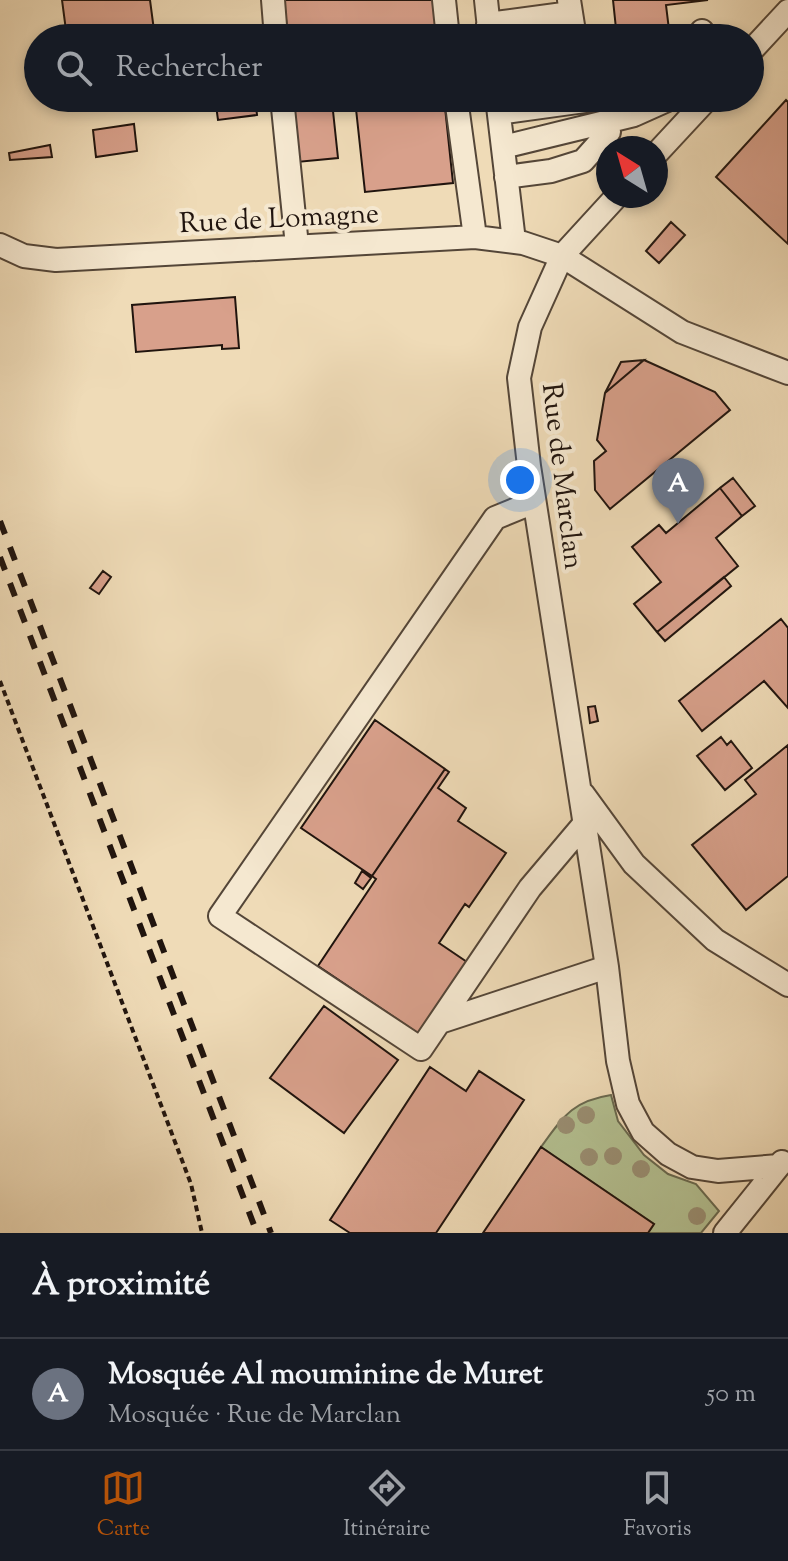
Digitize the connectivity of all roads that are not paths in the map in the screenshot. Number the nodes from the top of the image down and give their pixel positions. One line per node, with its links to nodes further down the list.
1 (273, 0): 6 (street)
2 (444, 0): 7 (street)
3 (486, 0): 8 (street)
4 (570, 6): 9 (street)
5 (788, 11): 10 (street)
6 (275, 24)
7 (447, 24)
8 (488, 24)
9 (512, 24)
10 (764, 37)
11 (283, 112): 25 (street)
12 (458, 112): 22 (street)
13 (499, 112): 19 (street)
14 (599, 112): 17 (street)
15 (641, 112): 17 (street)
16 (695, 112): 18 (street)
17 (611, 134): 19 (street); 20 (street)
18 (668, 141)
19 (503, 147): 20 (street)
20 (506, 177): 23 (street)
21 (606, 208): 26 (street, Rue de Marclan)
22 (475, 237): 23 (street, Rue de Lomagne); 25 (street, Rue de Lomagne)
23 (514, 241): 26 (street, Rue de Lomagne)
24 (0, 245): 25 (street, Rue de Lomagne)
25 (297, 246)
26 (562, 256): 27 (street, Rue de Lomagne); 28 (street, Rue de Marclan)
27 (788, 373)
28 (534, 502): 29 (street, Rue de Marclan); 33 (street)
29 (580, 790): 30 (street, Rue de Marclan); 32 (street, Rue de Marclan)
30 (585, 823): 31 (street, Rue de Marclan); 33 (street)
31 (607, 967): 33 (street); 34 (street, Rue de Marclan)
32 (788, 985)
33 (440, 1022)
34 (784, 1161): 35 (street, Rue de Marclan)
35 (725, 1233)

